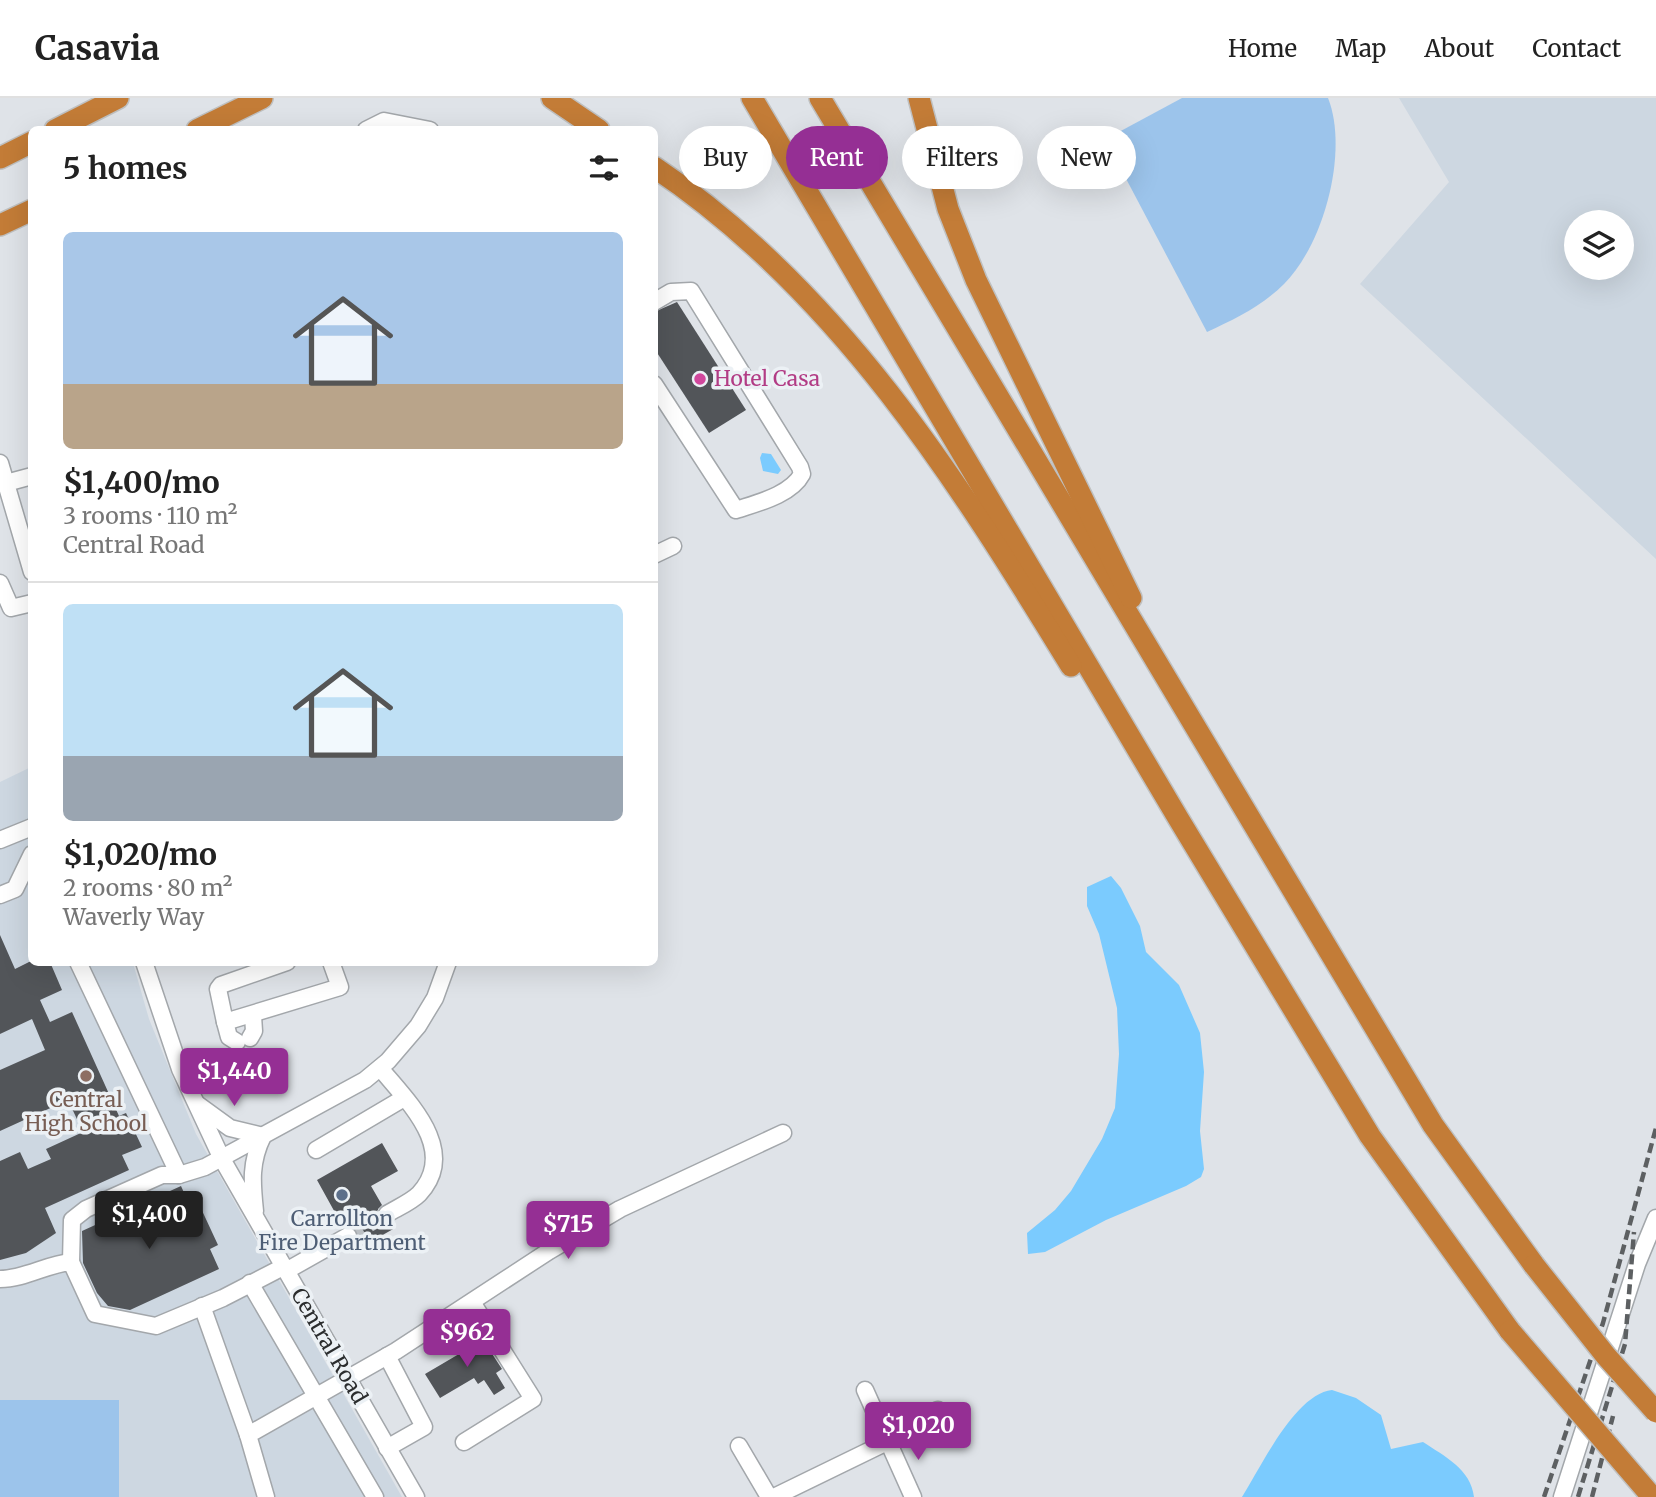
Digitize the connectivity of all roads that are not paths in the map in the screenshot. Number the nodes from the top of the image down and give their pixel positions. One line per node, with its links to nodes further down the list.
1 (118, 98): 7 (highway)
2 (262, 98): 8 (highway)
3 (552, 98): 12 (highway)
4 (752, 98): 30 (highway)
5 (820, 98): 29 (highway)
6 (919, 98): 29 (highway)
7 (100, 103): 9 (highway)
8 (220, 125)
9 (62, 126)
10 (374, 126): 11 (street)
11 (399, 126)
12 (593, 126)
13 (28, 144): 14 (highway)
14 (0, 158)
15 (658, 170): 30 (highway)
16 (28, 212): 17 (highway)
17 (0, 225)
18 (658, 300): 19 (street)
19 (658, 390)
20 (0, 463): 22 (street)
21 (28, 477): 22 (street)
22 (6, 483): 23 (street)
23 (7, 516): 26 (street)
24 (673, 546): 25 (street)
25 (658, 553)
26 (28, 563)
27 (0, 583): 28 (street)
28 (28, 604)
29 (1167, 680): 65 (highway, bridge)
30 (1178, 818): 71 (highway, bridge)
31 (28, 829): 32 (street)
32 (0, 840)
33 (28, 862): 34 (street)
34 (0, 895)
35 (80, 966): 49 (street)
36 (145, 966): 44 (street, Central Road)
37 (276, 966): 41 (street)
38 (332, 966): 40 (street)
39 (447, 966): 42 (street)
40 (253, 1016): 41 (street); 41 (street)
41 (225, 1022)
42 (380, 1068): 43 (street); 46 (street)
43 (404, 1098): 47 (street); 50 (street)
44 (195, 1103): 46 (street); 48 (street, Central Road)
45 (783, 1133): 58 (street)
46 (263, 1136): 48 (street); 52 (street)
47 (316, 1150)
48 (222, 1159): 49 (street); 52 (street, Central Road)
49 (179, 1175): 54 (street)
50 (387, 1214)
51 (1656, 1218): 77 (street)
52 (256, 1219): 55 (street, Central Road)
53 (348, 1236): 55 (street)
54 (71, 1262): 56 (street); 59 (street)
55 (284, 1269): 57 (street); 61 (street, Central Road)
56 (0, 1279)
57 (250, 1283): 59 (street); 63 (street)
58 (472, 1302): 60 (street); 68 (street)
59 (202, 1306): 66 (street)
60 (387, 1356): 61 (street); 70 (street)
61 (348, 1379): 63 (street); 70 (street, Central Road)
62 (865, 1390): 67 (street)
63 (318, 1398): 66 (street); 73 (street)
64 (939, 1410): 67 (street)
65 (1656, 1412)
66 (247, 1436): 72 (street)
67 (887, 1438): 75 (street); 76 (street)
68 (464, 1442)
69 (739, 1446): 75 (street)
70 (387, 1448): 74 (street, Central Road)
71 (1651, 1494)
72 (267, 1497)
73 (375, 1497)
74 (416, 1497)
75 (771, 1497)
76 (913, 1497)
77 (1562, 1497)

